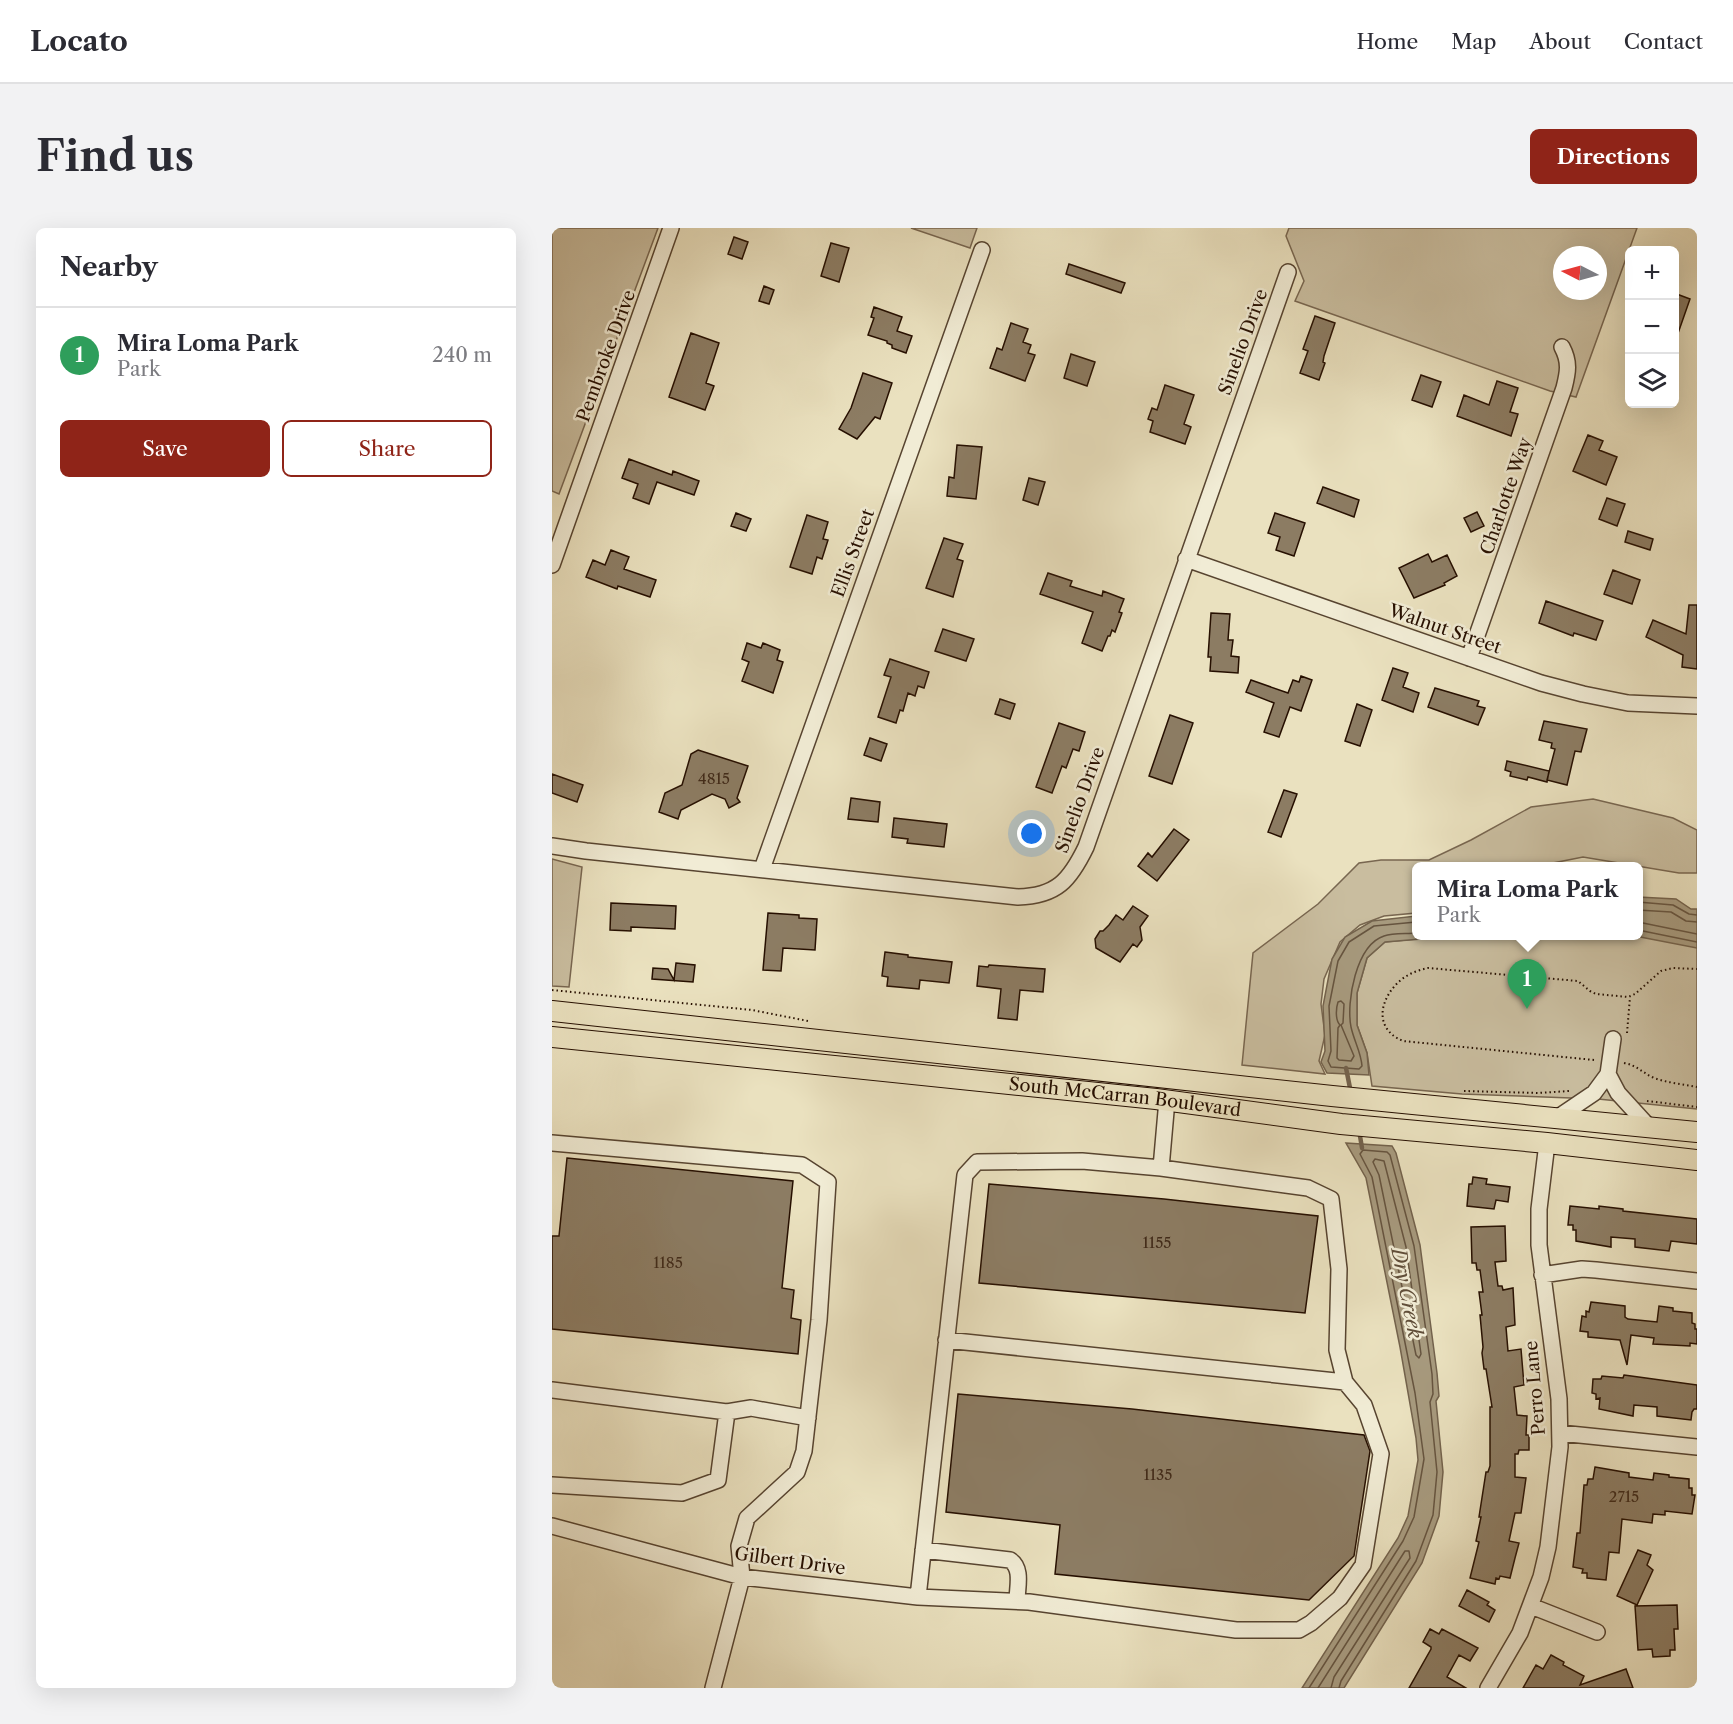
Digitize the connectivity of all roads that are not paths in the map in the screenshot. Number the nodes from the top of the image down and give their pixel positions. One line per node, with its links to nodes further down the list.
1 (671, 228): 6 (street, Pembroke Drive)
2 (982, 250): 10 (street, Ellis Street)
3 (1288, 272): 5 (street, Sinelio Drive)
4 (1562, 347): 7 (street, Charlotte Way)
5 (1186, 559): 7 (street, Walnut Street); 10 (street, Sinelio Drive)
6 (552, 565)
7 (1470, 658): 8 (street, Walnut Street)
8 (1697, 706)
9 (552, 846): 10 (street, Sinelio Drive)
10 (762, 869)
11 (552, 1006): 13 (main road)
12 (552, 1011): 13 (main road, South McCarran Boulevard)
13 (575, 1013): 20 (main road, South McCarran Boulevard)
14 (552, 1037): 15 (main road, South McCarran Boulevard)
15 (573, 1039): 17 (main road); 19 (main road, South McCarran Boulevard)
16 (1620, 1040): 18 (street)
17 (552, 1043)
18 (1609, 1070): 20 (street); 21 (street)
19 (1167, 1101): 24 (main road, South McCarran Boulevard); 26 (street)
20 (1557, 1118): 21 (main road, South McCarran Boulevard)
21 (1649, 1127): 22 (main road, South McCarran Boulevard)
22 (1697, 1132)
23 (552, 1143): 33 (street)
24 (1546, 1143): 25 (main road, South McCarran Boulevard); 27 (street, Perro Lane)
25 (1697, 1160)
26 (1161, 1168): 29 (street); 30 (street)
27 (1542, 1275): 28 (street); 34 (street, Perro Lane)
28 (1697, 1281)
29 (946, 1340): 30 (street); 38 (street)
30 (1345, 1382): 41 (street, Gilbert Drive)
31 (552, 1390): 32 (street)
32 (727, 1412): 33 (street); 36 (street)
33 (808, 1418): 39 (street)
34 (1560, 1433): 35 (street); 42 (street, Perro Lane)
35 (1697, 1448)
36 (552, 1485)
37 (552, 1526): 39 (street, Gilbert Drive)
38 (923, 1550): 40 (street); 41 (street)
39 (742, 1577): 40 (street, Gilbert Drive); 44 (street)
40 (918, 1597): 41 (street, Gilbert Drive)
41 (1023, 1601)
42 (1531, 1606): 43 (street); 45 (street, Perro Lane)
43 (1597, 1632)
44 (713, 1688)
45 (1488, 1688)

